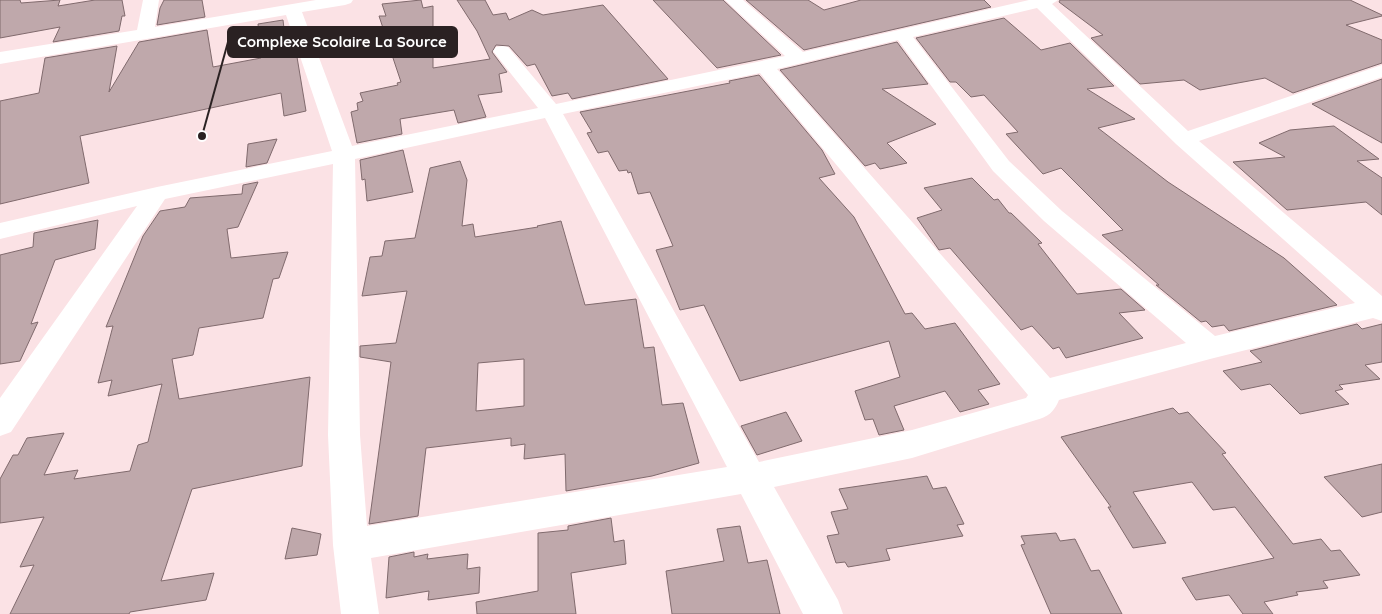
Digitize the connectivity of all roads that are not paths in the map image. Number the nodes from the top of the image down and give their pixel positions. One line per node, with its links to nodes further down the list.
1 (151, 0): 6 (street)
2 (346, 0): 5 (street)
3 (733, 0): 10 (street)
4 (1045, 1): 7 (street); 14 (street)
5 (292, 9): 6 (street); 15 (street)
6 (144, 33): 9 (street)
7 (903, 34): 10 (street); 19 (street)
8 (502, 51): 13 (street)
9 (0, 58)
10 (799, 58): 11 (street)
11 (764, 66): 13 (street); 20 (street)
12 (1377, 76): 14 (street)
13 (551, 111): 15 (street); 22 (street)
14 (1184, 140): 18 (street)
15 (344, 154): 16 (street); 23 (street)
16 (157, 194): 17 (street); 21 (street)
17 (0, 232)
18 (1380, 309): 19 (street)
19 (1210, 348): 20 (street)
20 (1044, 392): 22 (street)
21 (0, 423)
22 (750, 478): 23 (street); 25 (street)
23 (352, 545): 24 (street)
24 (360, 614)
25 (824, 614)

